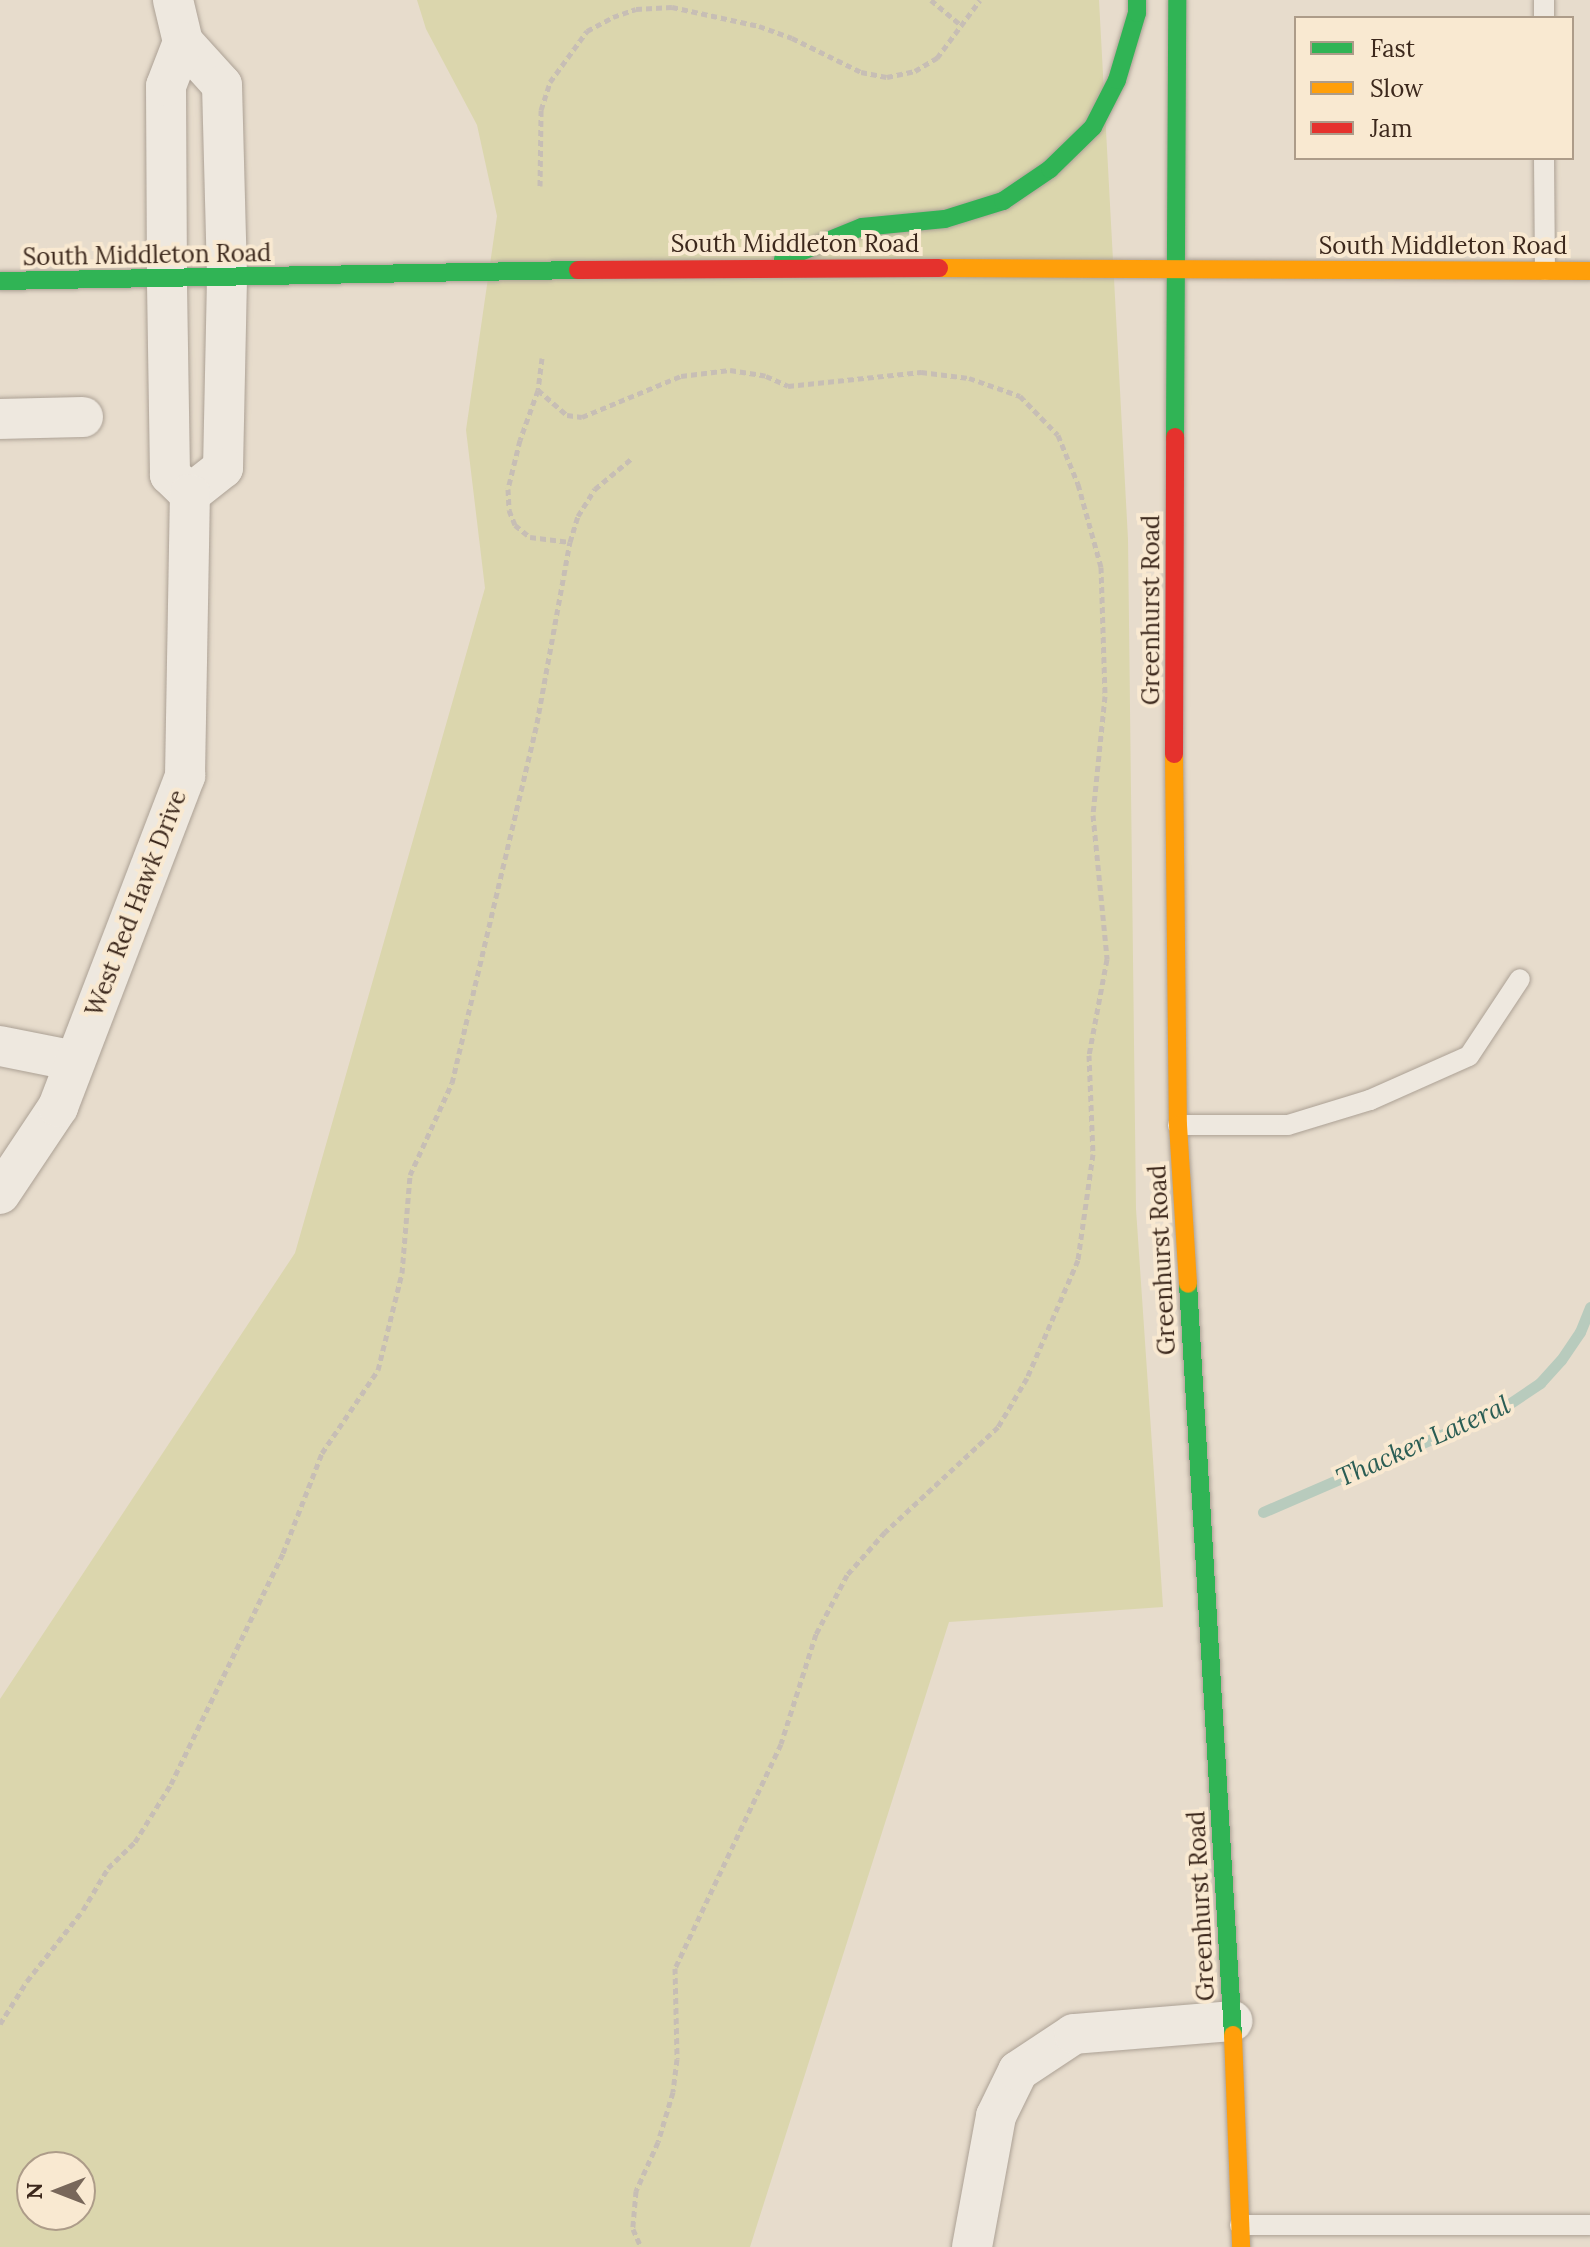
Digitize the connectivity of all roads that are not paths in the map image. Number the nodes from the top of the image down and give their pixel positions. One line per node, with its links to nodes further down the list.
1 (173, 0): 4 (street)
2 (1137, 0): 6 (street)
3 (1177, 0): 7 (street, Greenhurst Road)
4 (183, 42): 10 (street); 11 (street)
5 (1544, 160): 8 (lane)
6 (763, 267): 7 (street, South Middleton Road); 11 (street, South Middleton Road)
7 (1176, 268): 8 (street, South Middleton Road); 19 (street, Greenhurst Road)
8 (1545, 270): 9 (street, South Middleton Road)
9 (1590, 271)
10 (167, 278): 11 (street, South Middleton Road); 12 (street, South Middleton Road); 15 (street)
11 (227, 278): 15 (street)
12 (0, 281)
13 (83, 417): 14 (street)
14 (0, 419)
15 (190, 494): 18 (street, West Red Hawk Drive)
16 (1520, 979): 19 (lane)
17 (0, 1046): 18 (street)
18 (75, 1061): 20 (street, West Red Hawk Drive)
19 (1178, 1125): 21 (street, Greenhurst Road)
20 (0, 1194)
21 (1232, 2021): 22 (street, Greenhurst Road); 24 (street)
22 (1240, 2225): 23 (lane); 25 (street, Greenhurst Road)
23 (1590, 2225)
24 (972, 2247)
25 (1241, 2247)

